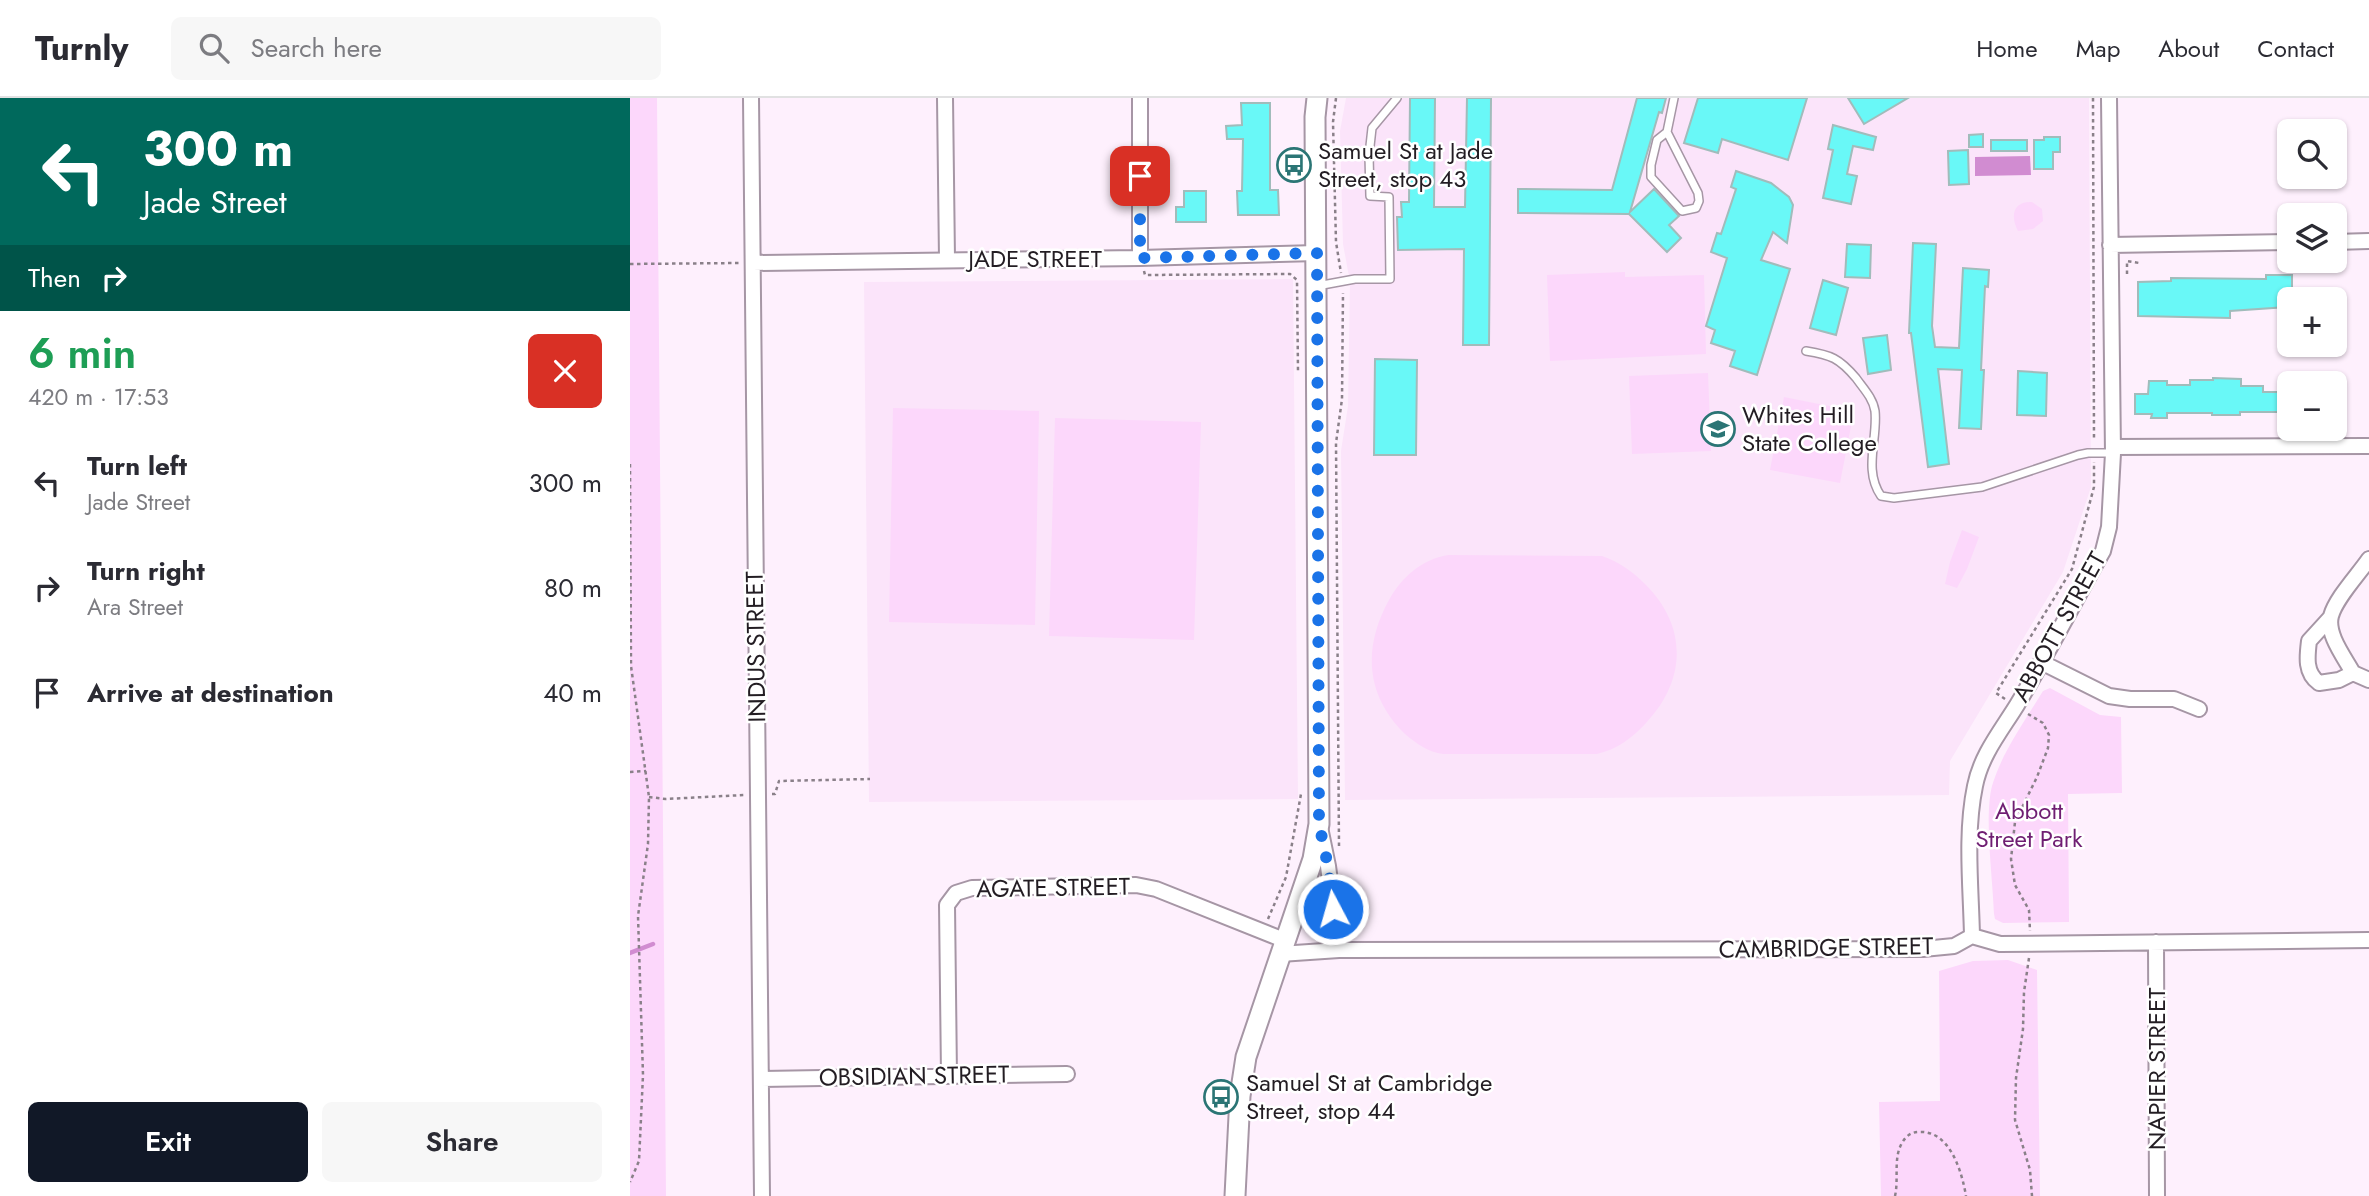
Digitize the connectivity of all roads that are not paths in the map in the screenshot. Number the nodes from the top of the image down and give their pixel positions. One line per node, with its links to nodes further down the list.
1 (751, 98): 16 (street, INDUS STREET)
2 (945, 98): 15 (street)
3 (1140, 98): 14 (street)
4 (1317, 98): 13 (street)
5 (1397, 98): 17 (lane)
6 (1674, 98): 8 (lane)
7 (2109, 98): 12 (street, ABBOTT STREET)
8 (1667, 132): 8 (lane)
9 (2277, 242): 12 (street)
10 (2347, 242): 11 (street)
11 (2369, 242)
12 (2110, 245): 20 (street, ABBOTT STREET)
13 (1317, 253): 14 (street, JADE STREET); 17 (street)
14 (1140, 258): 15 (street, JADE STREET)
15 (947, 259): 16 (street, JADE STREET)
16 (753, 263): 35 (street, INDUS STREET)
17 (1317, 286): 27 (street)
18 (1805, 351): 20 (lane)
19 (2369, 446): 20 (street)
20 (2113, 450): 23 (street, ABBOTT STREET)
21 (2369, 559): 22 (street)
22 (2330, 618): 24 (street); 24 (street)
23 (2041, 662): 26 (street); 28 (street, ABBOTT STREET)
24 (2353, 673): 25 (street)
25 (2369, 680)
26 (2199, 709)
27 (1319, 824): 31 (street); 32 (street)
28 (1972, 936): 30 (street); 32 (street, CAMBRIDGE STREET)
29 (2369, 940): 30 (street)
30 (2156, 942): 40 (street, NAPIER STREET)
31 (1282, 947): 32 (street, CAMBRIDGE STREET); 34 (street, AGATE STREET); 36 (street)
32 (1339, 950)
33 (1067, 1073): 34 (street, OBSIDIAN STREET)
34 (949, 1076): 35 (street, OBSIDIAN STREET)
35 (761, 1079): 37 (street, INDUS STREET)
36 (1239, 1144): 38 (street); 39 (street)
37 (762, 1196)
38 (1234, 1196)
39 (1248, 1196)
40 (2157, 1196)

